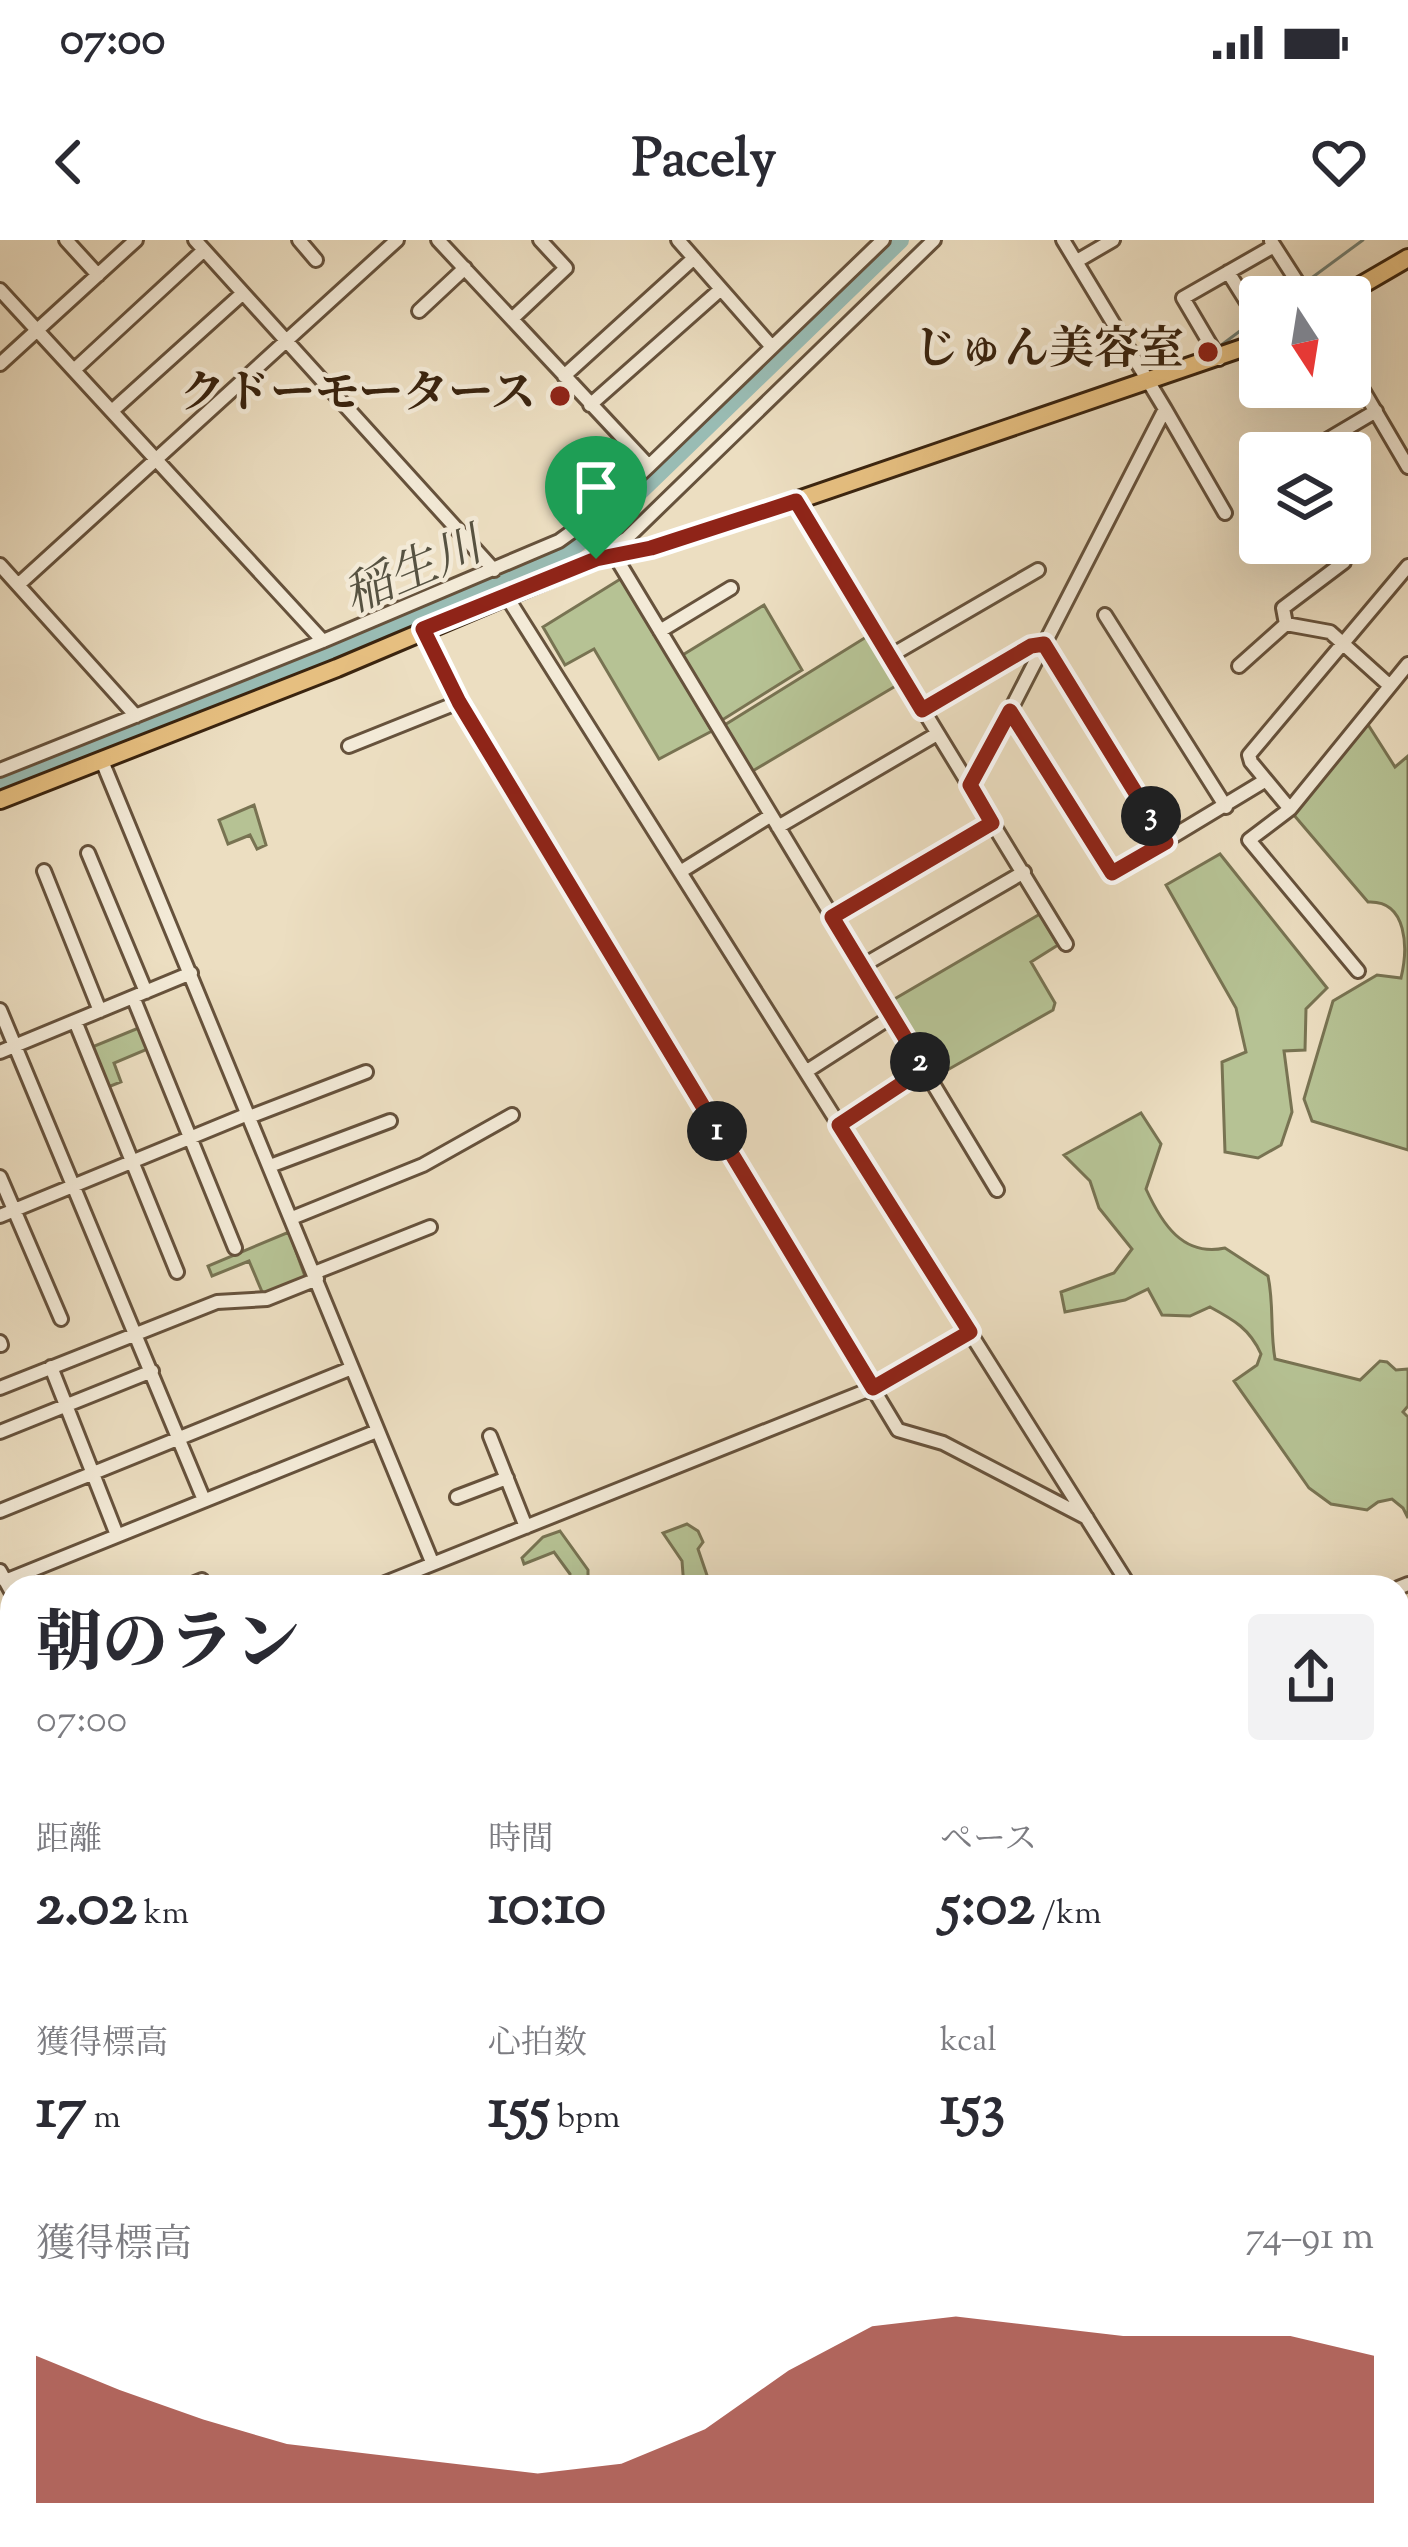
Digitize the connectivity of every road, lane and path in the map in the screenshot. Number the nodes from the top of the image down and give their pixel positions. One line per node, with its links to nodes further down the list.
1 (66, 240): 20 (street)
2 (136, 240): 20 (street)
3 (299, 240): 15 (street)
4 (397, 240): 30 (street)
5 (438, 240): 18 (street)
6 (540, 240): 28 (street)
7 (678, 240): 14 (street)
8 (883, 240): 31 (street)
9 (934, 240): 50 (street)
10 (1063, 240): 16 (street)
11 (1113, 240): 16 (street)
12 (1272, 243): 19 (street); 21 (street)
13 (200, 245): 26 (street); 35 (street)
14 (694, 258): 23 (street); 36 (street)
15 (316, 260)
16 (1077, 261): 37 (street)
17 (1404, 266): 22 (main road)
18 (465, 268): 27 (street); 28 (street)
19 (1228, 272): 25 (street); 33 (street)
20 (98, 274): 29 (street)
21 (1293, 276)
22 (1371, 282)
23 (721, 289): 31 (street); 39 (street)
24 (0, 290): 29 (street)
25 (1239, 290)
26 (243, 292): 30 (street); 41 (street)
27 (419, 311)
28 (512, 319): 36 (street)
29 (37, 331): 34 (street); 35 (street)
30 (287, 341): 44 (street); 54 (street)
31 (772, 347): 45 (street)
32 (1239, 350): 33 (main road)
33 (1219, 358): 37 (main road)
34 (0, 364)
35 (74, 370): 41 (street)
36 (564, 376): 39 (street)
37 (1149, 382): 40 (street); 47 (main road)
38 (1371, 403): 42 (street)
39 (590, 405): 45 (street)
40 (1165, 409): 48 (street); 64 (street)
41 (112, 411): 44 (street)
42 (1376, 411): 43 (street); 46 (street)
43 (1340, 432)
44 (155, 458): 56 (street); 63 (street)
45 (649, 466): 54 (street)
46 (1408, 467)
47 (796, 501): 49 (main road); 66 (street)
48 (1226, 513)
49 (615, 556): 50 (main road); 62 (street)
50 (596, 559): 58 (main road)
51 (1341, 564): 60 (street)
52 (0, 565): 56 (street)
53 (1408, 566): 65 (street)
54 (494, 570): 63 (street)
55 (1038, 570): 66 (street)
56 (18, 585): 73 (street)
57 (731, 588): 62 (street)
58 (505, 595): 61 (main road); 90 (street)
59 (1105, 615): 81 (street)
60 (1286, 624): 65 (street); 68 (street)
61 (423, 629): 70 (street); 76 (main road)
62 (660, 631): 83 (street)
63 (323, 641): 73 (street)
64 (1044, 644): 71 (street); 72 (street); 86 (street)
65 (1342, 644): 69 (street); 78 (street)
66 (890, 656): 71 (street)
67 (1408, 664): 69 (street)
68 (1239, 665)
69 (1390, 686): 82 (street)
70 (459, 702): 75 (street); 130 (street)
71 (922, 710): 74 (street)
72 (1010, 711): 79 (street); 86 (street)
73 (136, 716): 77 (street)
74 (938, 734): 79 (street); 83 (street)
75 (349, 746)
76 (102, 760): 80 (main road); 96 (street)
77 (2, 765)
78 (1266, 780): 81 (street); 82 (street)
79 (970, 785): 84 (street)
80 (0, 800)
81 (1226, 807): 86 (street)
82 (1290, 809): 85 (street)
83 (774, 822): 90 (street); 92 (street)
84 (992, 823): 91 (street); 92 (street)
85 (1249, 840): 87 (street); 95 (street)
86 (1166, 842)
87 (1233, 849)
88 (88, 853): 97 (street)
89 (44, 872): 99 (street)
90 (680, 872): 105 (street)
91 (1024, 872): 93 (street); 94 (street)
92 (832, 917): 94 (street)
93 (1066, 944)
94 (862, 966): 100 (street)
95 (1358, 971)
96 (191, 974): 97 (street); 108 (street)
97 (140, 995): 99 (street); 111 (street)
98 (0, 1010): 102 (street)
99 (100, 1011): 101 (street)
100 (891, 1017): 104 (street); 105 (street)
101 (75, 1022): 102 (street); 112 (street)
102 (15, 1046): 103 (street); 115 (street)
103 (0, 1052)
104 (924, 1069): 110 (street); 116 (street)
105 (807, 1071): 110 (street)
106 (366, 1072): 108 (street)
107 (512, 1115): 118 (street)
108 (248, 1116): 111 (street); 113 (street)
109 (390, 1121): 113 (street)
110 (839, 1125): 124 (street)
111 (190, 1138): 112 (street); 120 (street)
112 (133, 1162): 115 (street); 121 (street)
113 (270, 1166): 118 (street)
114 (0, 1177): 117 (street)
115 (74, 1186): 117 (street); 125 (street)
116 (997, 1190)
117 (7, 1214): 123 (street)
118 (292, 1218): 122 (street)
119 (430, 1227): 122 (street)
120 (235, 1248)
121 (177, 1272)
122 (315, 1276): 125 (street); 127 (street)
123 (61, 1319)
124 (970, 1332): 130 (street); 141 (street)
125 (137, 1334): 126 (street); 128 (street)
126 (52, 1367): 129 (street); 131 (street)
127 (352, 1369): 132 (street); 135 (street)
128 (152, 1371): 131 (street); 135 (street)
129 (0, 1388)
130 (873, 1388): 141 (street); 142 (street)
131 (67, 1406): 133 (street); 136 (street)
132 (376, 1431): 139 (street); 144 (street)
133 (0, 1432)
134 (490, 1436): 137 (street)
135 (180, 1438): 136 (street); 139 (street)
136 (93, 1473): 140 (street); 143 (street)
137 (507, 1478): 138 (street); 142 (street)
138 (457, 1497)
139 (204, 1500): 143 (street)
140 (0, 1511)
141 (1088, 1519): 147 (street)
142 (526, 1527): 144 (street)
143 (117, 1535): 145 (street)
144 (432, 1562): 146 (street)
145 (23, 1575)
146 (402, 1575)
147 (1123, 1575)

